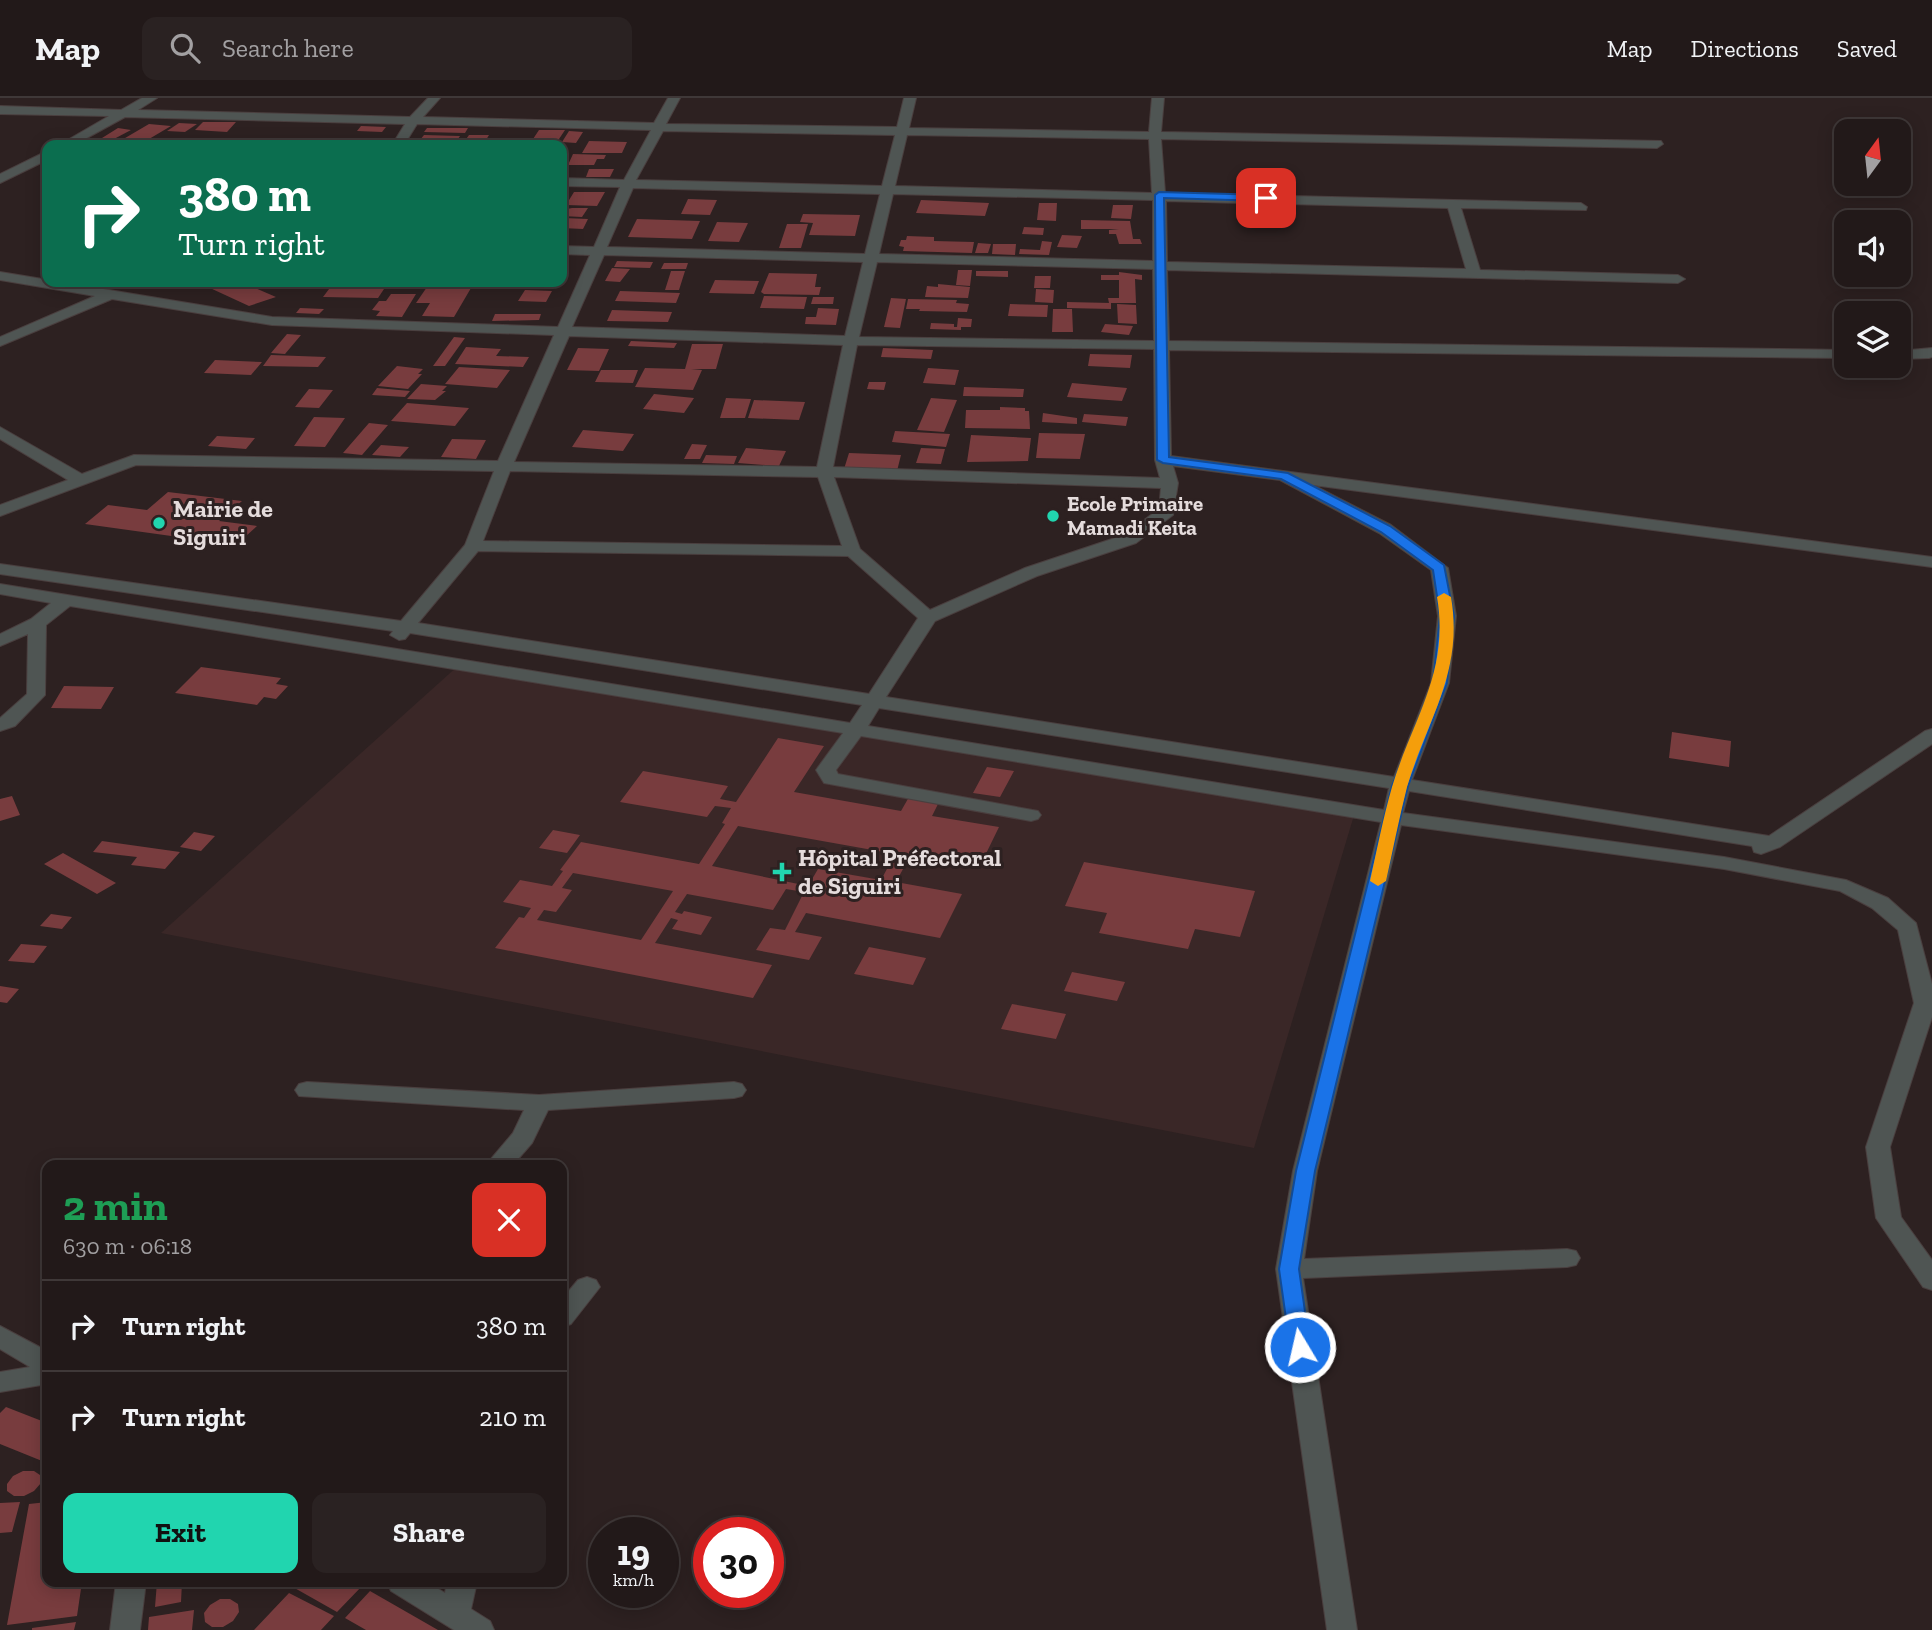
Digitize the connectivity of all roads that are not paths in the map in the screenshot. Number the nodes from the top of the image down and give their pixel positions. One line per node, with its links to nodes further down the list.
1 (26, 98): 7 (street)
2 (151, 98): 8 (street)
3 (434, 98): 9 (street)
4 (674, 98): 10 (street)
5 (910, 98): 11 (street)
6 (1158, 98): 12 (street)
7 (6, 110): 8 (street)
8 (122, 114): 9 (street); 13 (street)
9 (414, 120): 10 (street); 14 (street)
10 (658, 127): 11 (street); 22 (street)
11 (902, 131): 12 (street); 23 (street)
12 (1155, 134): 15 (street); 24 (street)
13 (74, 140)
14 (401, 140)
15 (1657, 144)
16 (42, 158): 18 (street)
17 (0, 172): 18 (street)
18 (16, 172): 19 (street); 20 (street)
19 (42, 173)
20 (0, 179)
21 (567, 182): 22 (street)
22 (628, 184): 23 (street); 28 (street)
23 (888, 189): 24 (street); 29 (street)
24 (1159, 195): 25 (street); 30 (street)
25 (1453, 203): 26 (street); 31 (street)
26 (1581, 207)
27 (567, 250): 28 (street)
28 (599, 251): 29 (street); 37 (street)
29 (873, 258): 30 (street); 38 (street)
30 (1161, 266): 31 (street); 40 (street)
31 (1474, 272): 33 (street)
32 (0, 276): 34 (street)
33 (1678, 279)
34 (42, 282)
35 (72, 287): 36 (street)
36 (109, 295): 37 (street); 39 (street)
37 (563, 332): 38 (street); 46 (street)
38 (851, 341): 40 (street); 47 (street)
39 (0, 342)
40 (1161, 347): 42 (street); 45 (street)
41 (1932, 352): 43 (street)
42 (1834, 355)
43 (1911, 355)
44 (0, 432): 49 (street)
45 (1163, 460): 48 (street); 50 (street)
46 (504, 466): 47 (street); 49 (street); 52 (street)
47 (824, 472): 50 (street); 53 (street)
48 (1284, 476): 54 (street); 67 (street)
49 (80, 480): 51 (street)
50 (1170, 483): 58 (street)
51 (0, 511)
52 (473, 546): 53 (street); 60 (street)
53 (852, 551): 58 (street)
54 (1932, 562)
55 (0, 569): 60 (street)
56 (0, 589): 57 (street)
57 (66, 600): 59 (street); 62 (street)
58 (928, 617): 63 (street)
59 (37, 623): 61 (street); 64 (street)
60 (406, 627): 62 (street); 63 (street)
61 (0, 641)
62 (383, 652): 65 (street)
63 (873, 702): 65 (street); 67 (street)
64 (0, 725)
65 (856, 729): 68 (street); 69 (street)
66 (1932, 735): 70 (street)
67 (1400, 786): 69 (street); 70 (street)
68 (1031, 815)
69 (1394, 818): 71 (street); 78 (street)
70 (1773, 843): 71 (street)
71 (1724, 863): 72 (street)
72 (1929, 1004): 79 (street)
73 (307, 1090): 75 (street)
74 (734, 1090): 75 (street)
75 (539, 1103): 76 (street)
76 (502, 1160)
77 (1567, 1258): 78 (street)
78 (1289, 1269): 91 (street)
79 (1932, 1280)
80 (587, 1287): 81 (street)
81 (567, 1311)
82 (0, 1336): 83 (street)
83 (42, 1361)
84 (42, 1375): 85 (street)
85 (0, 1382)
86 (130, 1587): 90 (street)
87 (410, 1587): 89 (street)
88 (463, 1587): 89 (street)
89 (467, 1622)
90 (125, 1630)
91 (1342, 1630)

